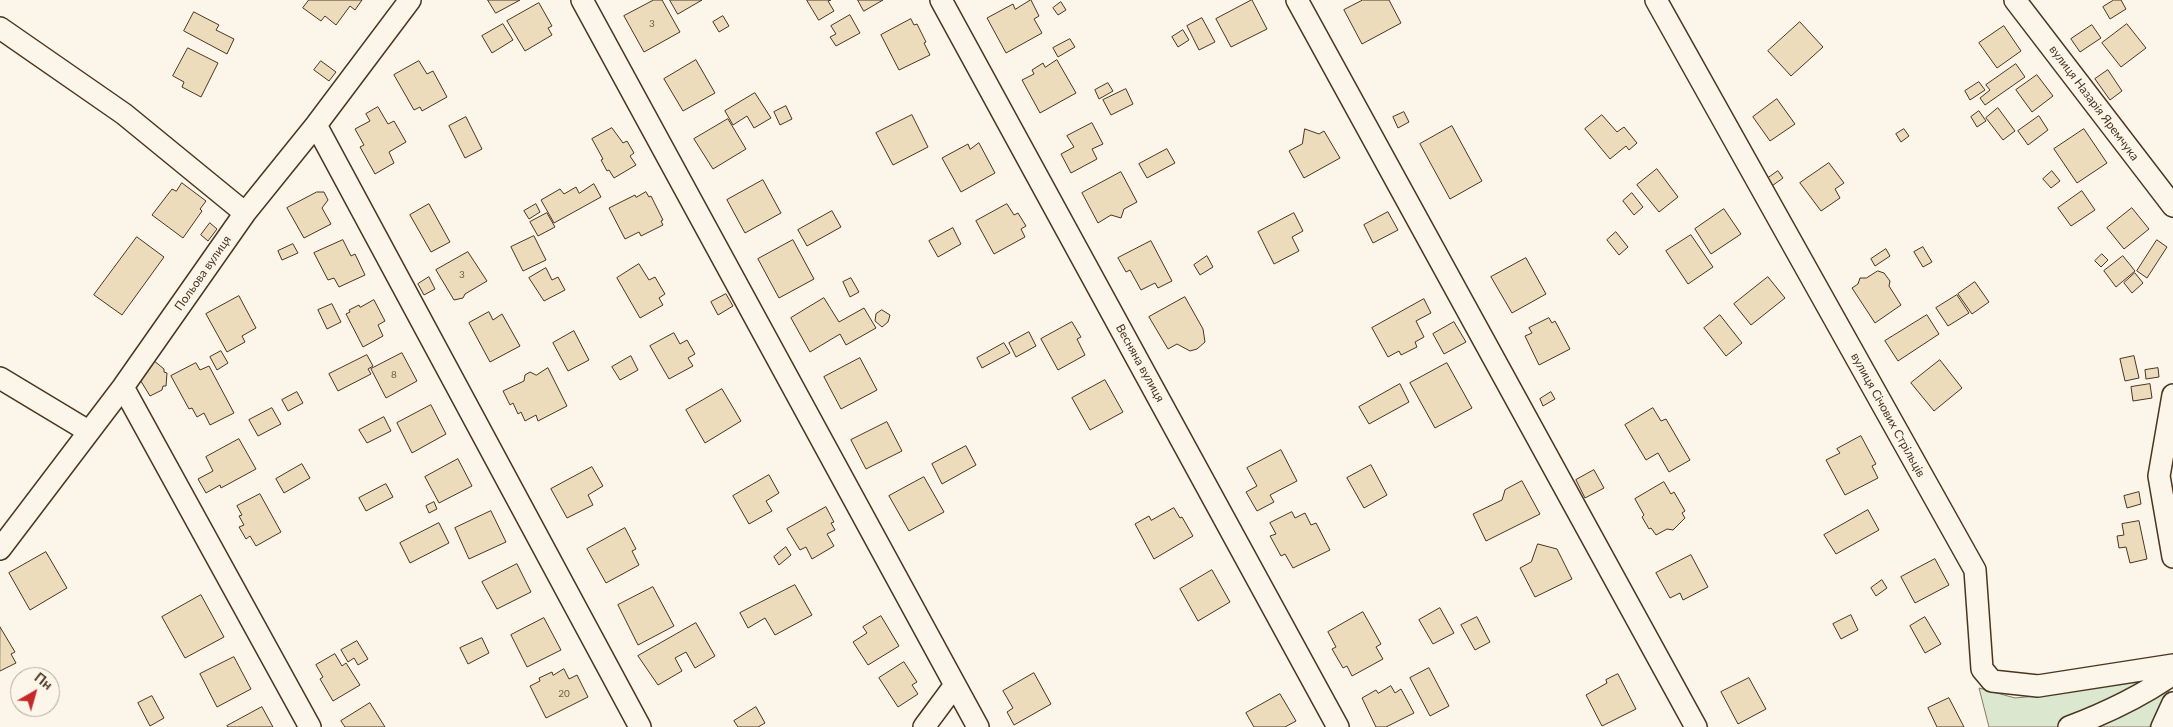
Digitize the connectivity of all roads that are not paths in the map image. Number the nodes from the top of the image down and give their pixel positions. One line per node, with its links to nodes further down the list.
1 (410, 0): 8 (street, Польова вулиця)
2 (582, 0): 19 (street)
3 (941, 0): 25 (street, Весняна вулиця)
4 (1297, 0): 26 (street)
5 (1656, 0): 17 (street, вулиця Січових Стрільців)
6 (2015, 0): 9 (street, вулиця Назарія Яремчука)
7 (0, 28): 10 (street)
8 (316, 125): 10 (street, Польова вулиця); 22 (street)
9 (2173, 206)
10 (245, 213): 12 (street, Польова вулиця)
11 (0, 378): 14 (street)
12 (123, 387): 14 (street, Польова вулиця); 21 (street)
13 (2173, 395): 16 (street)
14 (88, 430): 15 (street, Польова вулиця)
15 (0, 549)
16 (2173, 556)
17 (2173, 665)
18 (2173, 674): 27 (street)
19 (954, 685): 23 (street); 24 (street)
20 (2173, 702): 28 (street)
21 (310, 727)
22 (640, 727)
23 (924, 727)
24 (978, 727)
25 (1338, 727)
26 (1696, 727)
27 (2069, 727)
28 (2162, 727)

